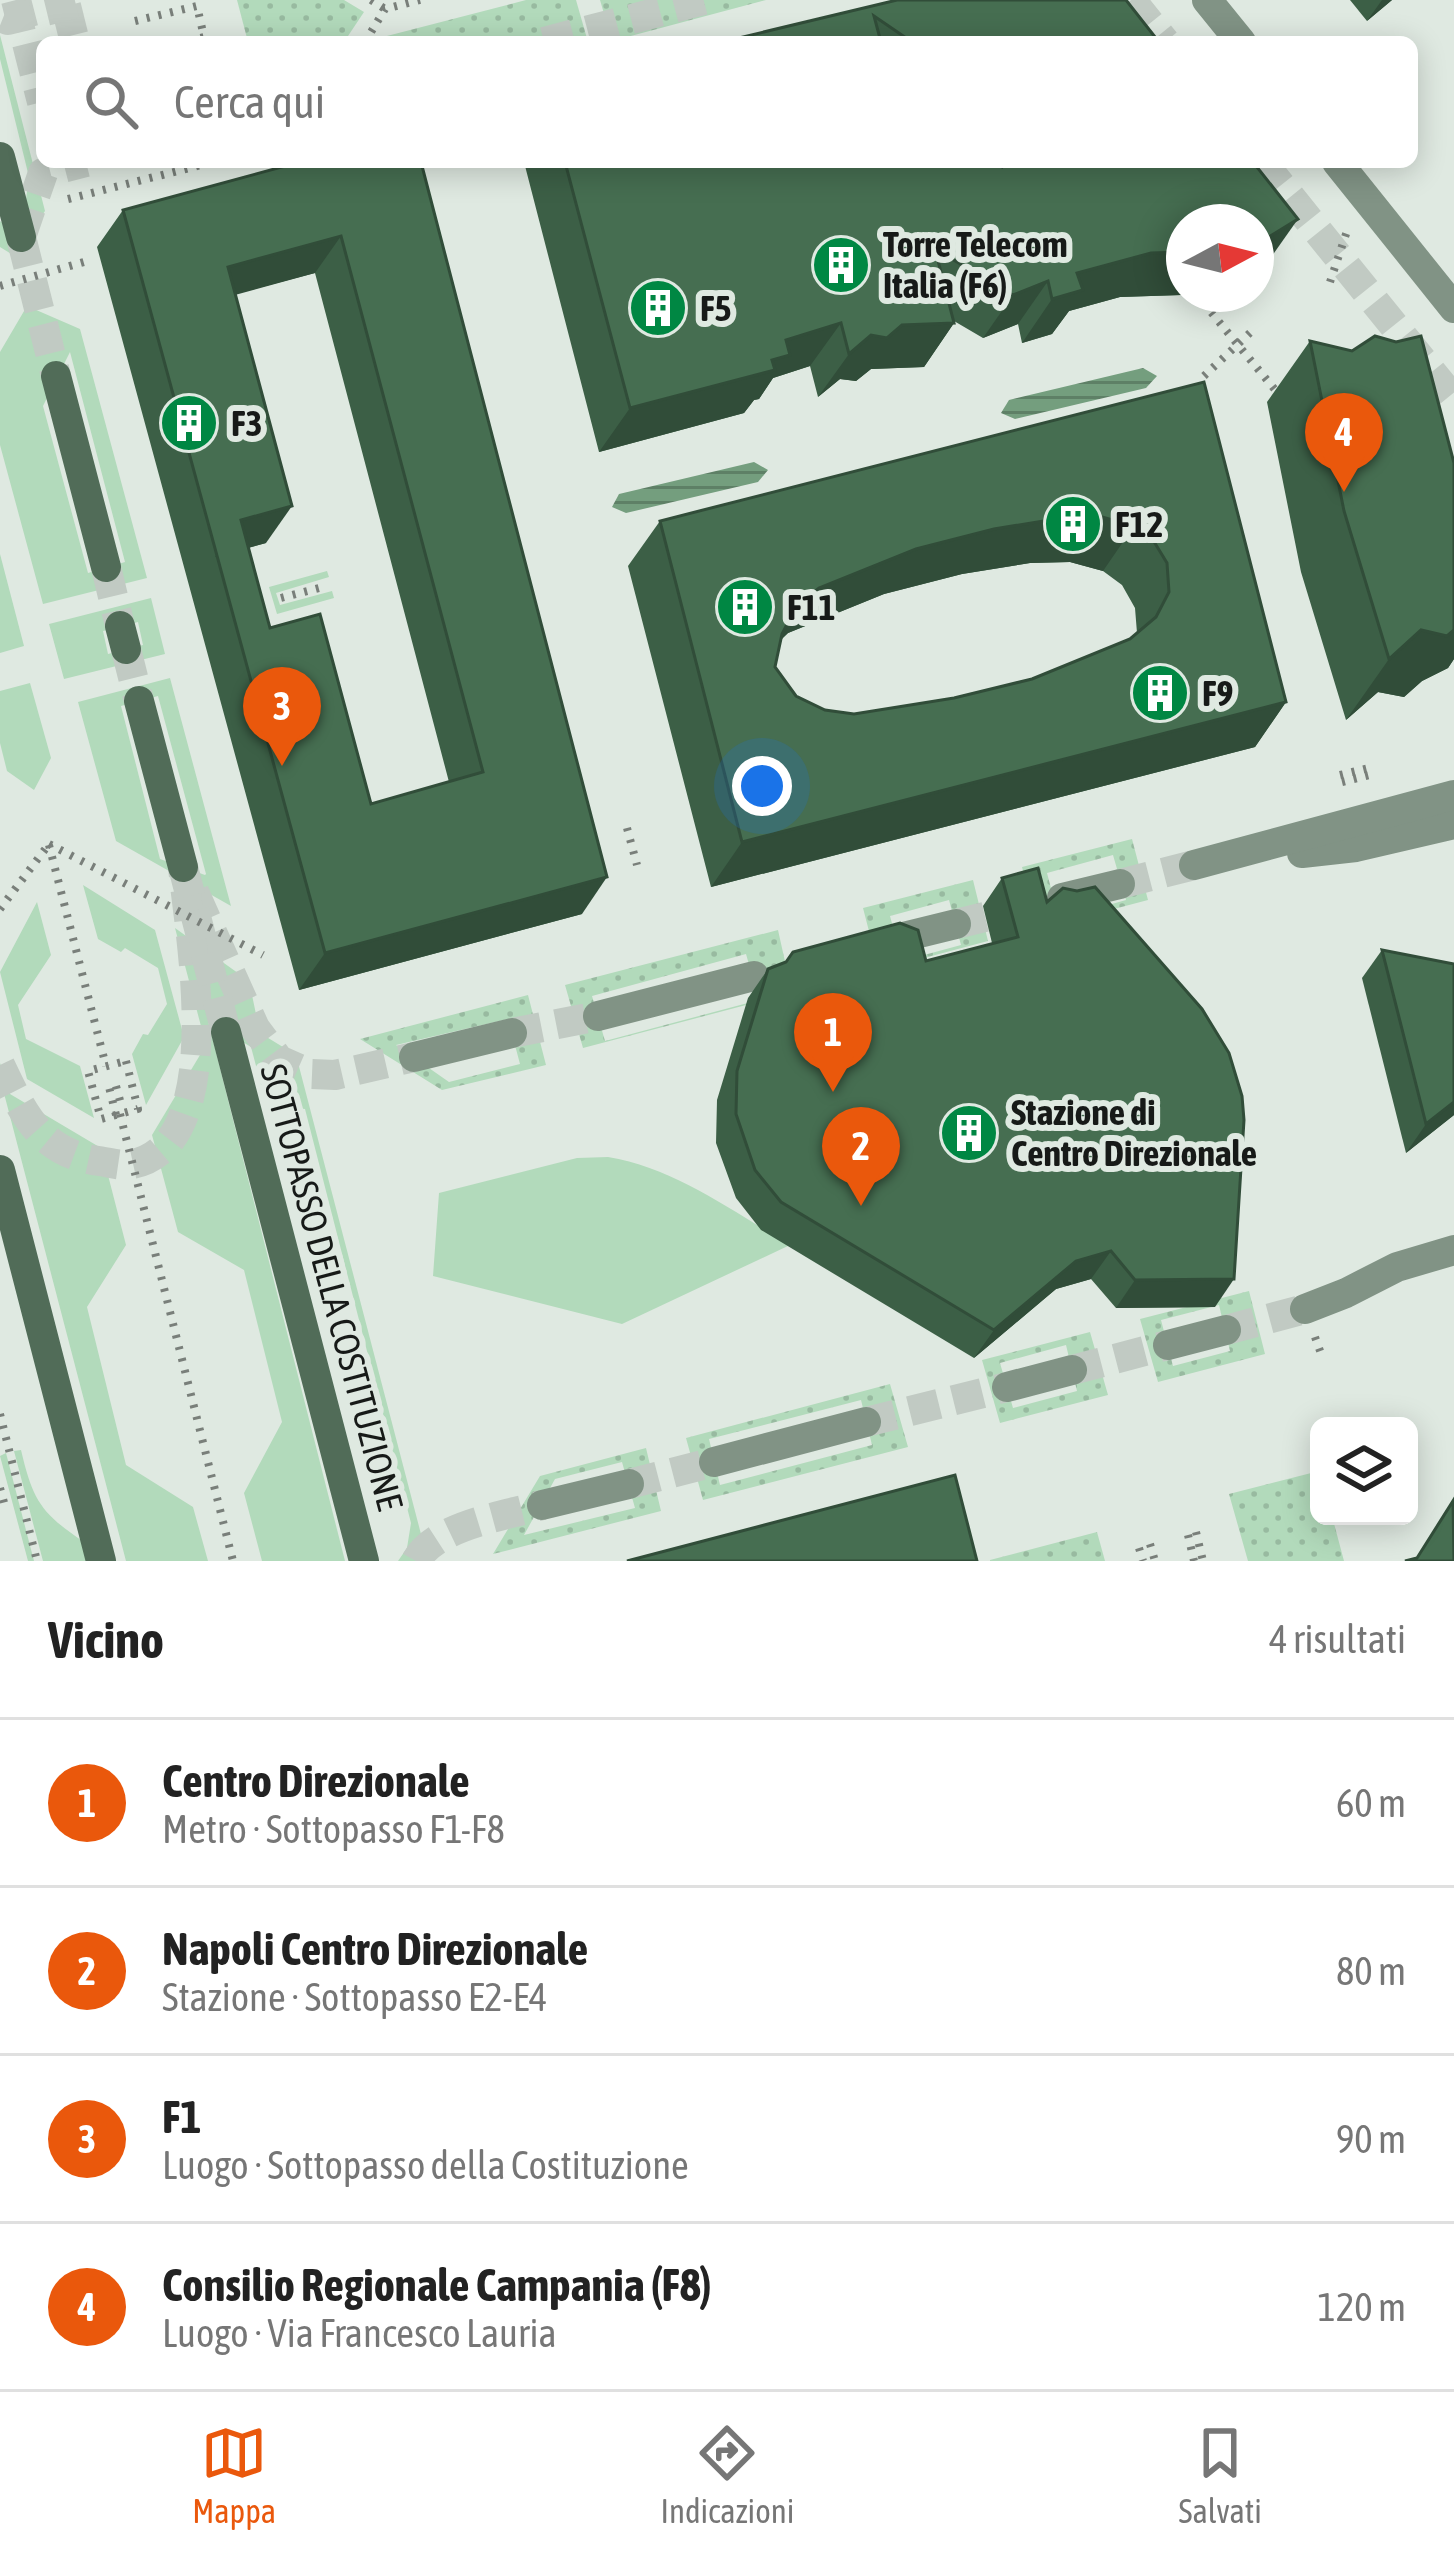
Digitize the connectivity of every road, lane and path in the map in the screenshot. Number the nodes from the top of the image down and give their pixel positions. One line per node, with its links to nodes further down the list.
1 (371, 0): 4 (path)
2 (420, 0): 4 (path)
3 (1207, 0): 8 (street)
4 (386, 9): 7 (path)
5 (135, 21): 6 (path)
6 (204, 36)
7 (369, 36)
8 (1235, 36)
9 (0, 157): 14 (main road)
10 (189, 168): 12 (path)
11 (1341, 168): 18 (street)
12 (68, 199)
13 (1350, 221): 16 (path)
14 (21, 237)
15 (84, 262): 17 (path)
16 (1330, 282)
17 (0, 286)
18 (1454, 308)
19 (1211, 312): 23 (path)
20 (1253, 330): 22 (path)
21 (56, 376): 24 (main road)
22 (1204, 376)
23 (1289, 407)
24 (106, 568)
25 (327, 586): 26 (path)
26 (281, 598)
27 (140, 700): 35 (main road)
28 (1370, 771): 29 (path)
29 (1341, 779)
30 (1454, 795): 31 (street)
31 (1454, 824)
32 (627, 828): 34 (path)
33 (49, 844): 38 (path); 41 (path); 47 (path)
34 (637, 865)
35 (183, 867)
36 (1120, 884): 37 (street)
37 (1054, 900)
38 (0, 909)
39 (956, 924): 40 (street)
40 (895, 939)
41 (263, 955)
42 (754, 976): 43 (street)
43 (598, 1016)
44 (226, 1032): 68 (main road, SOTTOPASSO DELLA COSTITUZIONE)
45 (512, 1033): 46 (street)
46 (415, 1057)
47 (106, 1066): 48 (path); 48 (path)
48 (119, 1111): 67 (path)
49 (0, 1170): 66 (main road)
50 (1454, 1250): 51 (street)
51 (1305, 1309)
52 (1226, 1330): 53 (street)
53 (1168, 1345)
54 (1072, 1370): 55 (street)
55 (1007, 1387)
56 (0, 1414): 65 (path)
57 (866, 1422): 58 (street)
58 (714, 1462)
59 (629, 1484): 61 (street)
60 (0, 1488): 62 (path)
61 (542, 1505)
62 (0, 1508)
63 (1150, 1544): 70 (path)
64 (1139, 1548): 69 (path)
65 (37, 1561)
66 (101, 1561)
67 (233, 1561)
68 (364, 1561)
69 (1143, 1561)
70 (1155, 1561)
71 (1194, 1561): 72 (path)
72 (1203, 1561)

